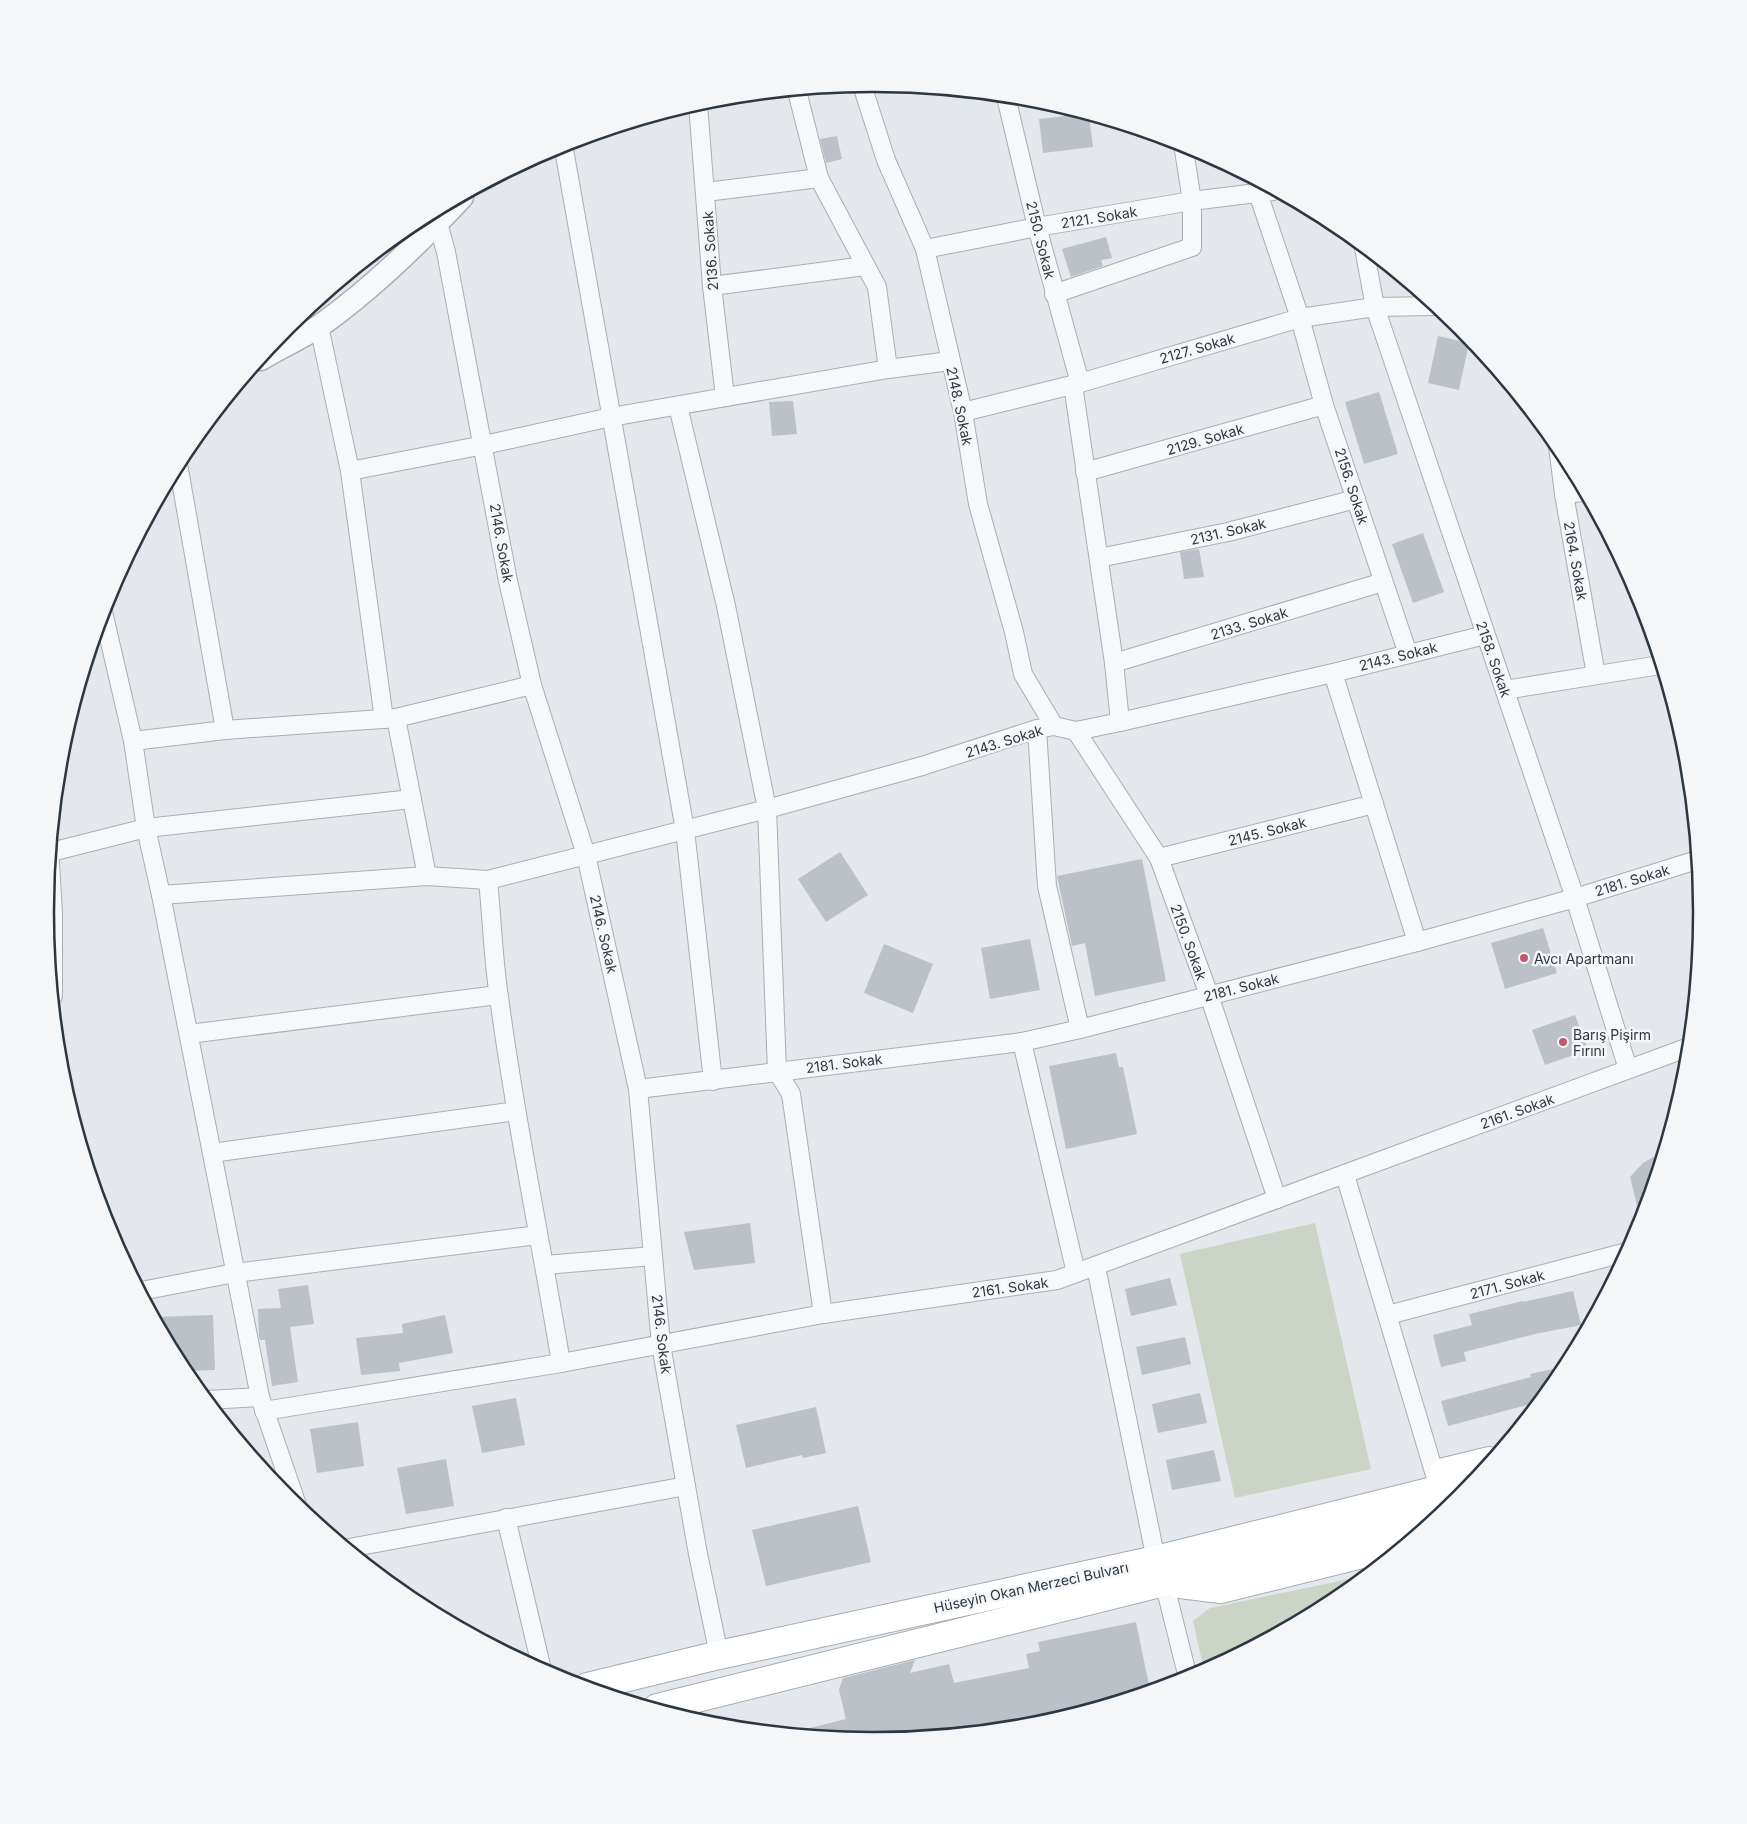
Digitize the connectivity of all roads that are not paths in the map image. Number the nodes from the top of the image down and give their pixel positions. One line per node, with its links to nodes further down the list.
1 (864, 92): 15 (street, 2148. Sokak)
2 (798, 96): 7 (street)
3 (1008, 104): 14 (street, 2150. Sokak)
4 (699, 111): 8 (street, 2136. Sokak)
5 (565, 153): 32 (street)
6 (1185, 154): 11 (street)
7 (819, 178): 8 (street); 17 (street)
8 (706, 192): 18 (street, 2136. Sokak)
9 (1265, 192): 11 (street, 2121. Sokak)
10 (1266, 193): 22 (street, 2156. Sokak)
11 (1192, 202): 14 (street, 2121. Sokak); 19 (street)
12 (449, 211): 13 (street)
13 (438, 223): 23 (street); 33 (street, 2146. Sokak)
14 (1037, 227): 15 (street, 2121. Sokak); 19 (street, 2150. Sokak)
15 (925, 249): 25 (street, 2148. Sokak)
16 (1366, 257): 21 (street, 2158. Sokak)
17 (864, 266): 18 (street); 26 (street)
18 (712, 286): 28 (street, 2136. Sokak)
19 (1054, 294): 27 (street, 2150. Sokak)
20 (1425, 306): 21 (street, 2127. Sokak)
21 (1375, 307): 22 (street, 2127. Sokak); 44 (street, 2158. Sokak)
22 (1300, 318): 27 (street, 2127. Sokak); 29 (street, 2156. Sokak)
23 (319, 326): 24 (street); 35 (street)
24 (279, 348)
25 (950, 361): 26 (street); 31 (street, 2148. Sokak)
26 (888, 369): 28 (street)
27 (1077, 384): 31 (street, 2127. Sokak); 36 (street, 2150. Sokak)
28 (725, 397): 30 (street)
29 (1324, 405): 36 (street, 2129. Sokak); 40 (street, 2156. Sokak)
30 (678, 406): 32 (street); 60 (street)
31 (963, 412): 54 (street, 2148. Sokak)
32 (611, 417): 33 (street); 62 (street)
33 (484, 445): 35 (street); 50 (street, 2146. Sokak)
34 (1560, 466): 39 (street, 2164. Sokak)
35 (350, 471): 52 (street)
36 (1085, 472): 41 (street, 2150. Sokak)
37 (180, 476): 55 (street)
38 (1577, 493): 39 (street)
39 (1564, 494): 49 (street, 2164. Sokak)
40 (1356, 499): 41 (street, 2131. Sokak); 42 (street, 2156. Sokak)
41 (1099, 558): 46 (street, 2150. Sokak)
42 (1383, 582): 45 (street, 2156. Sokak); 46 (street, 2133. Sokak)
43 (106, 625): 57 (street)
44 (1486, 634): 45 (street, 2143. Sokak); 51 (street, 2158. Sokak)
45 (1408, 654): 48 (street, 2143. Sokak)
46 (1114, 663): 53 (street, 2150. Sokak)
47 (1655, 666): 49 (street)
48 (1333, 672): 53 (street, 2143. Sokak); 59 (street)
49 (1596, 675): 51 (street)
50 (532, 685): 52 (street); 64 (street, 2146. Sokak)
51 (1506, 690): 70 (street, 2158. Sokak)
52 (390, 718): 55 (street); 58 (street)
53 (1120, 722): 56 (street, 2143. Sokak)
54 (1045, 728): 56 (street, 2143. Sokak); 60 (street, 2143. Sokak); 74 (street)
55 (224, 730): 57 (street)
56 (1076, 731): 65 (street, 2150. Sokak)
57 (133, 741): 61 (street)
58 (412, 798): 61 (street); 67 (street)
59 (1374, 804): 65 (street, 2145. Sokak); 71 (street)
60 (767, 809): 62 (street, 2143. Sokak); 79 (street)
61 (146, 828): 63 (street); 69 (street)
62 (686, 830): 64 (street, 2143. Sokak); 80 (street)
63 (57, 851)
64 (586, 855): 68 (street, 2143. Sokak); 81 (street, 2146. Sokak)
65 (1159, 858): 73 (street, 2150. Sokak)
66 (1691, 862): 70 (street, 2181. Sokak)
67 (426, 876): 68 (street, 2143. Sokak); 69 (street, 2143. Sokak)
68 (488, 880): 72 (street)
69 (161, 895): 75 (street)
70 (1575, 898): 71 (street, 2181. Sokak); 78 (street, 2158. Sokak)
71 (1417, 942): 73 (street, 2181. Sokak)
72 (498, 995): 75 (street); 82 (street)
73 (1209, 995): 74 (street, 2181. Sokak); 85 (street, 2150. Sokak)
74 (1080, 1029): 76 (street, 2181. Sokak)
75 (188, 1034): 83 (street)
76 (1022, 1042): 79 (street, 2181. Sokak); 92 (street)
77 (1681, 1050): 78 (street, 2161. Sokak)
78 (1628, 1069): 84 (street, 2161. Sokak)
79 (777, 1071): 80 (street, 2181. Sokak); 94 (street)
80 (713, 1081): 81 (street, 2181. Sokak)
81 (638, 1088): 88 (street, 2146. Sokak)
82 (516, 1111): 83 (street); 86 (street)
83 (212, 1153): 91 (street)
84 (1345, 1175): 85 (street, 2161. Sokak); 95 (street)
85 (1277, 1199): 90 (street, 2161. Sokak)
86 (538, 1235): 89 (street); 91 (street)
87 (1618, 1254): 95 (street, 2171. Sokak)
88 (653, 1256): 89 (street); 96 (street, 2146. Sokak)
89 (545, 1265): 97 (street)
90 (1096, 1267): 92 (street, 2161. Sokak); 109 (street)
91 (235, 1273): 93 (street); 99 (street)
92 (1076, 1273): 94 (street, 2161. Sokak)
93 (146, 1290)
94 (823, 1314): 96 (street, 2161. Sokak)
95 (1388, 1315): 101 (street)
96 (661, 1345): 97 (street, 2161. Sokak); 103 (street, 2146. Sokak)
97 (561, 1363): 99 (street, 2161. Sokak)
98 (216, 1401): 99 (street, 2161. Sokak)
99 (262, 1404): 104 (street)
100 (1479, 1464): 101 (main road)
101 (1436, 1475): 109 (main road)
102 (1460, 1485): 109 (main road, Hüseyin Okan Merzeci Bulvarı)
103 (686, 1486): 106 (street); 110 (street, 2146. Sokak)
104 (292, 1489)
105 (1427, 1516): 109 (main road, Hüseyin Okan Merzeci Bulvarı)
106 (506, 1518): 107 (street); 111 (street)
107 (356, 1547)
108 (1391, 1547): 109 (main road)
109 (1160, 1571): 110 (main road, Hüseyin Okan Merzeci Bulvarı); 112 (street); 114 (main road, Hüseyin Okan Merzeci Bulvarı)
110 (719, 1655): 113 (main road, Hüseyin Okan Merzeci Bulvarı)
111 (540, 1660)
112 (1186, 1669)
113 (599, 1684)
114 (667, 1705)

